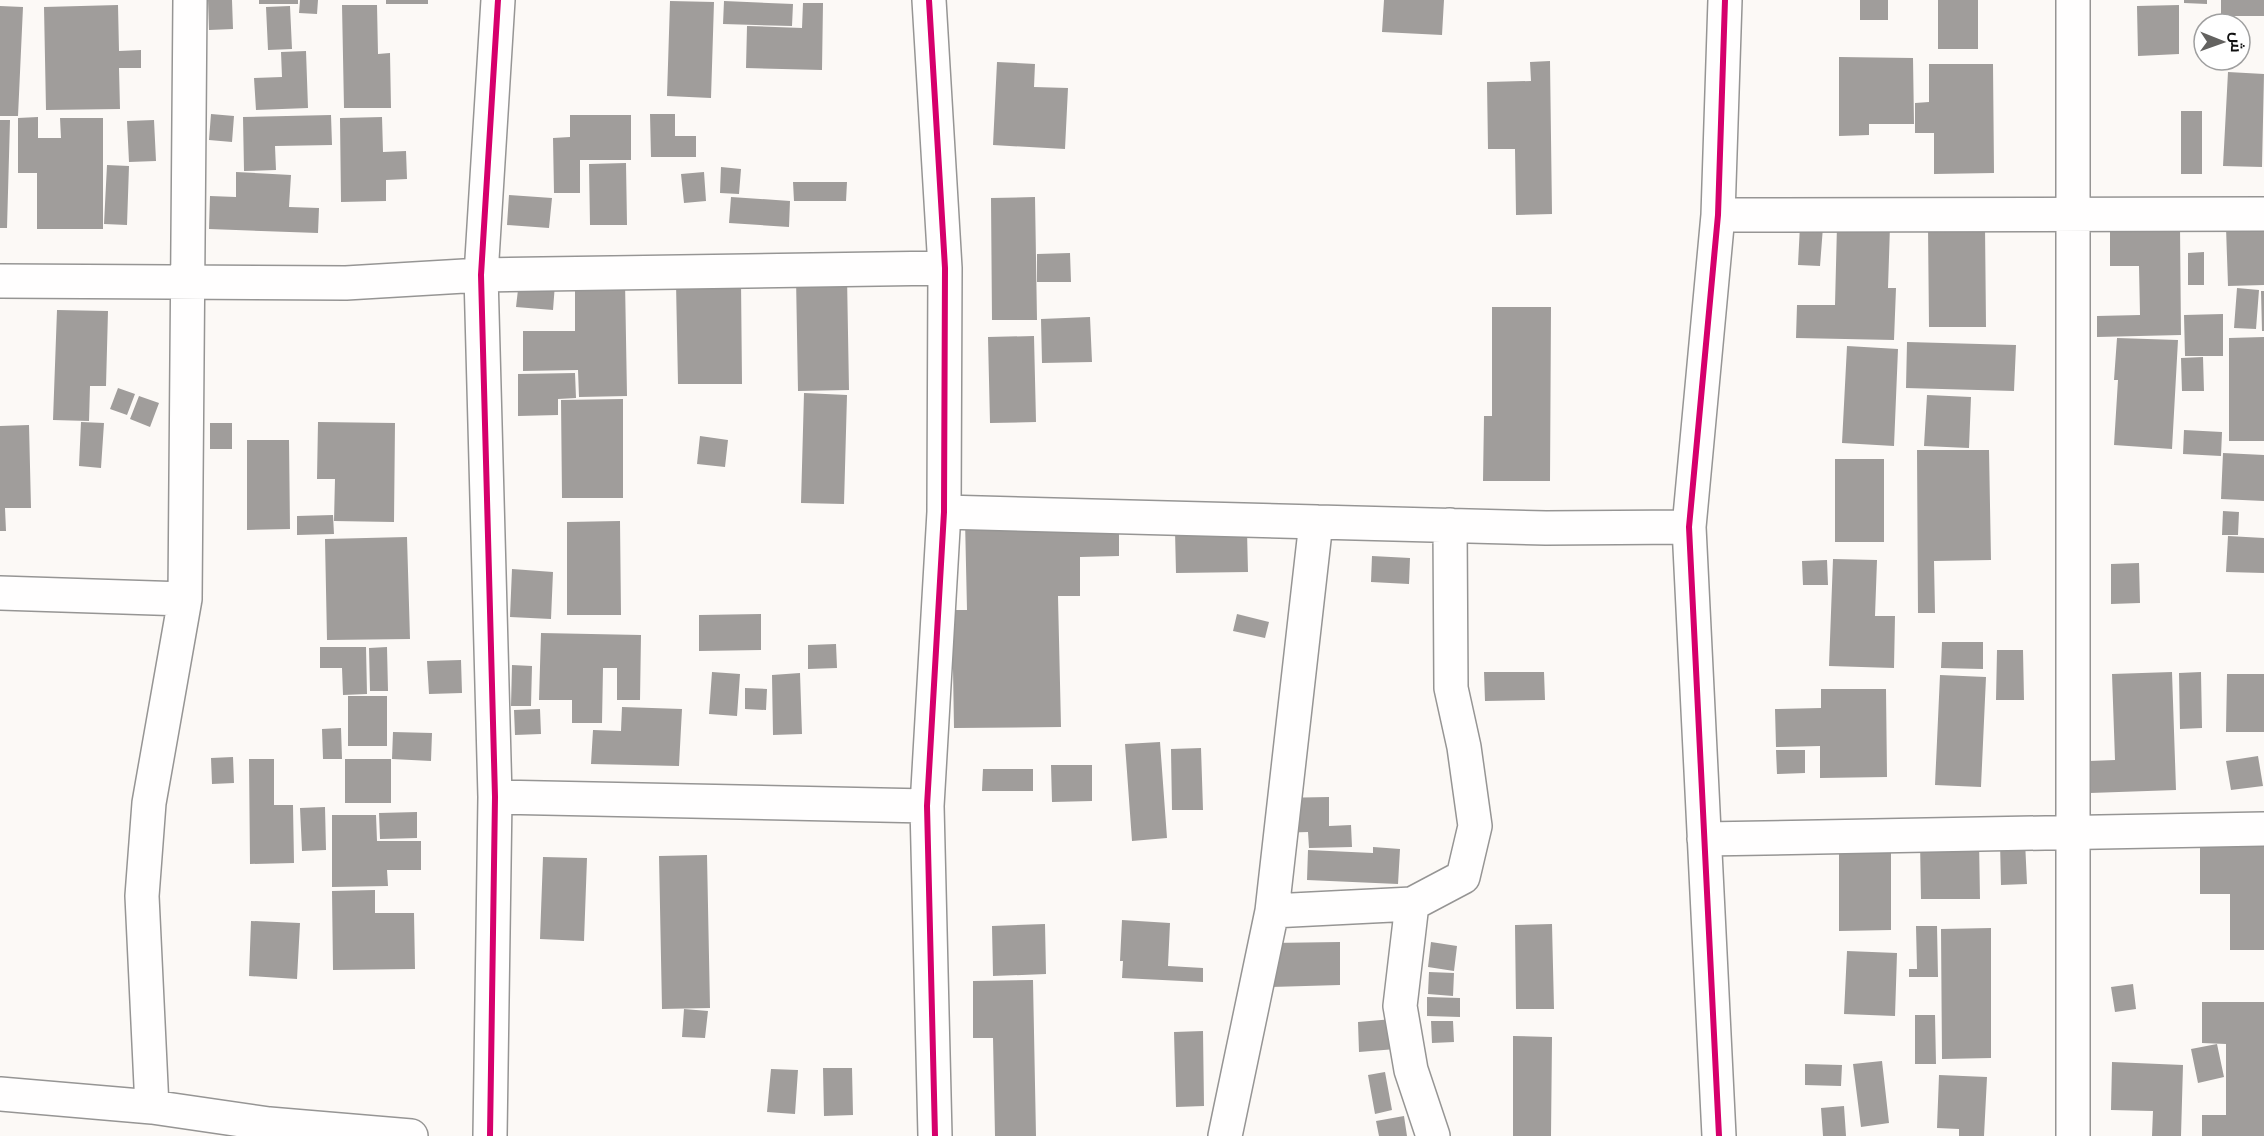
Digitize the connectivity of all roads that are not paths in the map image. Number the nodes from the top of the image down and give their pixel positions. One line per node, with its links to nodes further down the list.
1 (190, 0): 12 (street)
2 (498, 0): 10 (street)
3 (929, 0): 9 (street)
4 (1725, 0): 8 (street)
5 (2073, 0): 6 (street)
6 (2074, 214): 7 (street); 8 (street); 22 (street)
7 (2264, 214)
8 (1718, 215): 16 (street)
9 (945, 268): 10 (street); 13 (street)
10 (481, 275): 12 (street); 19 (street)
11 (0, 281): 12 (street)
12 (189, 282): 18 (street)
13 (944, 512): 14 (street); 20 (street)
14 (1316, 522): 15 (street); 25 (street)
15 (1450, 525): 16 (street); 24 (street)
16 (1689, 527): 23 (street)
17 (0, 593): 18 (street)
18 (185, 599): 27 (street)
19 (495, 797): 20 (street); 29 (street)
20 (927, 806): 30 (street)
21 (2264, 829): 22 (street)
22 (2074, 830): 23 (street); 34 (street)
23 (1704, 839): 33 (street)
24 (1412, 904): 25 (street); 32 (street)
25 (1272, 911): 31 (street)
26 (0, 1094): 27 (street)
27 (152, 1107): 28 (street)
28 (411, 1136)
29 (490, 1136)
30 (935, 1136)
31 (1225, 1136)
32 (1433, 1136)
33 (1719, 1136)
34 (2073, 1136)

